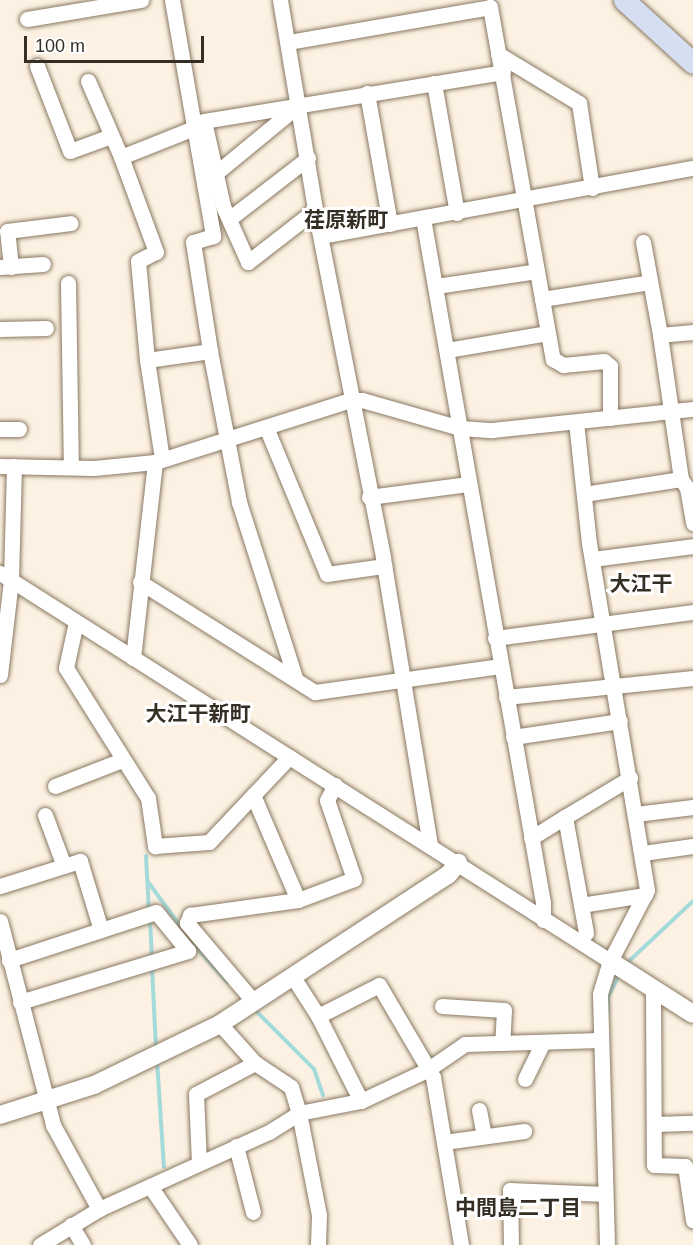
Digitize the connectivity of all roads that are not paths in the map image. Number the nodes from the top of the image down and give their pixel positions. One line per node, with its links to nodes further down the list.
1 (141, 0): 5 (street)
2 (172, 0): 15 (street)
3 (280, 0): 6 (street)
4 (624, 0): 8 (main road)
5 (27, 20)
6 (288, 42): 7 (street); 14 (street)
7 (498, 54): 10 (street); 21 (street)
8 (693, 63)
9 (37, 66): 16 (street)
10 (503, 72): 12 (street); 22 (street)
11 (88, 81): 16 (street)
12 (434, 83): 13 (street); 24 (street)
13 (367, 93): 14 (street); 28 (street)
14 (300, 104): 15 (street); 18 (street); 20 (street)
15 (197, 124): 17 (street); 20 (street); 44 (street)
16 (111, 136): 17 (street)
17 (121, 157): 45 (street)
18 (308, 158): 23 (street); 26 (street)
19 (693, 168): 21 (street)
20 (216, 173): 26 (street)
21 (592, 188): 22 (street)
22 (524, 202): 24 (street); 33 (street)
23 (315, 210): 26 (street); 29 (street)
24 (457, 213): 25 (street)
25 (423, 218): 28 (street); 36 (street)
26 (229, 219)
27 (71, 223): 32 (street)
28 (390, 224): 29 (street)
29 (321, 236): 46 (street)
30 (643, 242): 34 (street)
31 (43, 264): 32 (street)
32 (6, 267)
33 (537, 271): 36 (street); 37 (street)
34 (650, 282): 37 (street); 42 (street)
35 (68, 283): 58 (street)
36 (436, 286): 43 (street)
37 (542, 299): 41 (street)
38 (46, 328): 39 (street)
39 (0, 329)
40 (693, 332): 42 (street)
41 (548, 333): 43 (street); 49 (street)
42 (660, 335): 48 (street)
43 (447, 350): 52 (street)
44 (210, 351): 45 (street); 55 (street)
45 (147, 360): 56 (street)
46 (350, 400): 51 (street); 52 (street); 62 (street)
47 (693, 409): 48 (street)
48 (670, 412): 49 (street); 59 (street)
49 (610, 418): 50 (street)
50 (576, 422): 52 (street); 61 (street)
51 (266, 427): 55 (street); 66 (street)
52 (460, 428): 60 (street)
53 (0, 429): 54 (street)
54 (19, 429)
55 (226, 440): 56 (street); 76 (street)
56 (159, 461): 58 (street); 68 (street)
57 (7, 466): 58 (street); 67 (street)
58 (71, 467)
59 (681, 479): 61 (street); 63 (street)
60 (468, 484): 62 (street); 72 (street)
61 (584, 494): 65 (street)
62 (369, 497): 66 (street)
63 (693, 523)
64 (693, 546): 65 (street)
65 (592, 558): 71 (street)
66 (384, 566): 78 (street)
67 (6, 577): 70 (street); 75 (street)
68 (140, 582): 73 (street); 76 (street)
69 (693, 612): 71 (street)
70 (76, 622): 73 (street); 84 (street)
71 (603, 624): 72 (street); 79 (street)
72 (495, 638): 74 (street)
73 (133, 658): 83 (street)
74 (501, 666): 78 (street); 80 (street)
75 (0, 675)
76 (295, 678): 78 (street)
77 (693, 678): 79 (street)
78 (403, 679): 94 (street)
79 (614, 689): 80 (street); 81 (street)
80 (506, 697): 82 (street)
81 (620, 721): 82 (street); 85 (street)
82 (513, 737): 93 (street)
83 (289, 758): 86 (street); 88 (street)
84 (122, 760): 87 (street); 88 (street)
85 (630, 778): 90 (street); 92 (street)
86 (335, 785): 94 (street); 101 (street)
87 (55, 786)
88 (253, 795): 101 (street)
89 (693, 807): 90 (street)
90 (636, 814): 96 (street)
91 (45, 815): 98 (street)
92 (565, 817): 93 (street); 102 (street)
93 (531, 838): 103 (street)
94 (430, 846): 97 (street)
95 (693, 846): 96 (street)
96 (643, 853): 100 (street)
97 (458, 863): 103 (street); 109 (street)
98 (64, 866): 99 (street); 105 (street)
99 (0, 886)
100 (645, 895): 102 (street); 108 (street)
101 (298, 900): 112 (street)
102 (582, 905): 106 (street)
103 (543, 920): 108 (street)
104 (0, 921): 107 (street)
105 (102, 930): 107 (street); 111 (street)
106 (586, 933)
107 (9, 960): 111 (street)
108 (610, 961): 110 (street); 117 (street)
109 (293, 977): 112 (street); 115 (street)
110 (653, 990): 114 (street); 129 (street)
111 (20, 1002): 124 (street)
112 (254, 1002): 116 (street)
113 (442, 1006): 119 (street)
114 (693, 1014)
115 (318, 1016): 121 (street); 123 (street)
116 (219, 1024): 120 (street); 124 (street)
117 (601, 1040): 118 (street); 136 (street)
118 (543, 1042): 119 (street); 122 (street)
119 (502, 1043): 121 (street)
120 (255, 1063): 126 (street); 134 (street)
121 (427, 1070): 123 (street); 132 (street)
122 (525, 1079)
123 (361, 1101): 126 (street)
124 (46, 1102): 127 (street); 138 (street)
125 (479, 1110): 131 (street)
126 (298, 1113): 133 (street); 145 (street)
127 (0, 1115)
128 (693, 1123): 129 (street)
129 (655, 1124): 137 (street)
130 (524, 1131): 131 (street)
131 (484, 1136): 132 (street)
132 (444, 1142): 146 (street)
133 (236, 1146): 134 (street); 139 (street)
134 (199, 1162): 135 (street)
135 (150, 1186): 138 (street); 144 (street)
136 (605, 1194): 147 (street); 148 (street)
137 (691, 1204): 140 (street)
138 (99, 1209): 141 (street)
139 (252, 1212)
140 (693, 1220)
141 (70, 1225): 142 (street); 143 (street)
142 (40, 1245)
143 (83, 1245)
144 (190, 1245)
145 (318, 1245)
146 (462, 1245)
147 (511, 1245)
148 (607, 1245)

